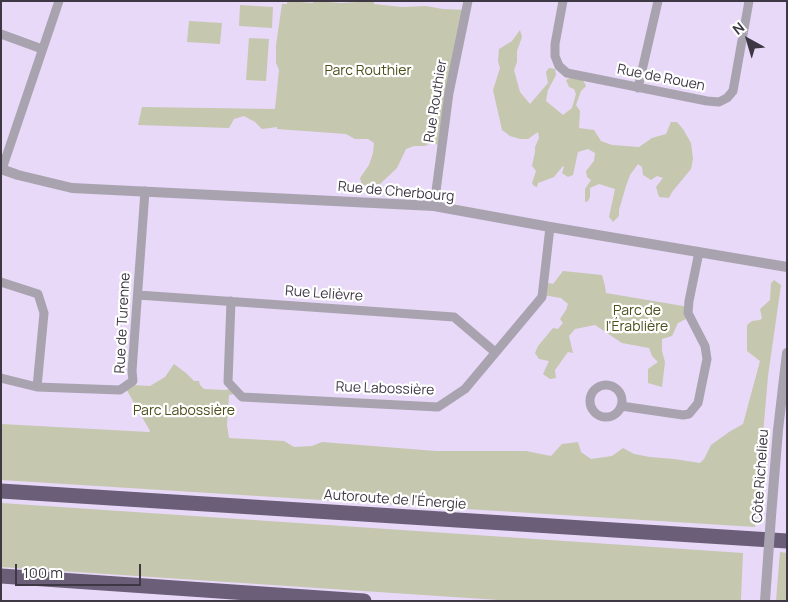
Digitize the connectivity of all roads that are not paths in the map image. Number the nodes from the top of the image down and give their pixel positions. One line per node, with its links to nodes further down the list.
1 (59, 1): 7 (street)
2 (468, 1): 11 (street, Rue Routhier)
3 (563, 1): 8 (street, Rue de Rouen)
4 (658, 1): 8 (street)
5 (749, 1): 8 (street, Rue de Rouen)
6 (1, 34): 7 (street)
7 (42, 48): 9 (street)
8 (638, 88)
9 (2, 169): 10 (street, Rue de Cherbourg)
10 (145, 191): 11 (street, Rue de Cherbourg); 16 (street, Rue de Turenne)
11 (434, 206): 12 (street, Rue de Cherbourg)
12 (550, 227): 13 (street, Rue de Cherbourg); 18 (street, Rue Labossière)
13 (699, 252): 14 (street, Rue de Cherbourg); 22 (street)
14 (787, 267)
15 (1, 282): 21 (street)
16 (138, 295): 17 (street, Rue Lelièvre); 21 (street, Rue de Turenne)
17 (231, 301): 18 (street, Rue Lelièvre); 18 (street, Rue Labossière)
18 (495, 352)
19 (787, 353): 27 (street, Côte Richelieu, bridge)
20 (1, 378): 21 (street, Rue de Turenne)
21 (37, 387)
22 (621, 406)
23 (1, 490): 24 (highway, Autoroute de l'Énergie)
24 (787, 541)
25 (1, 576): 26 (highway)
26 (364, 601)
27 (765, 601)

